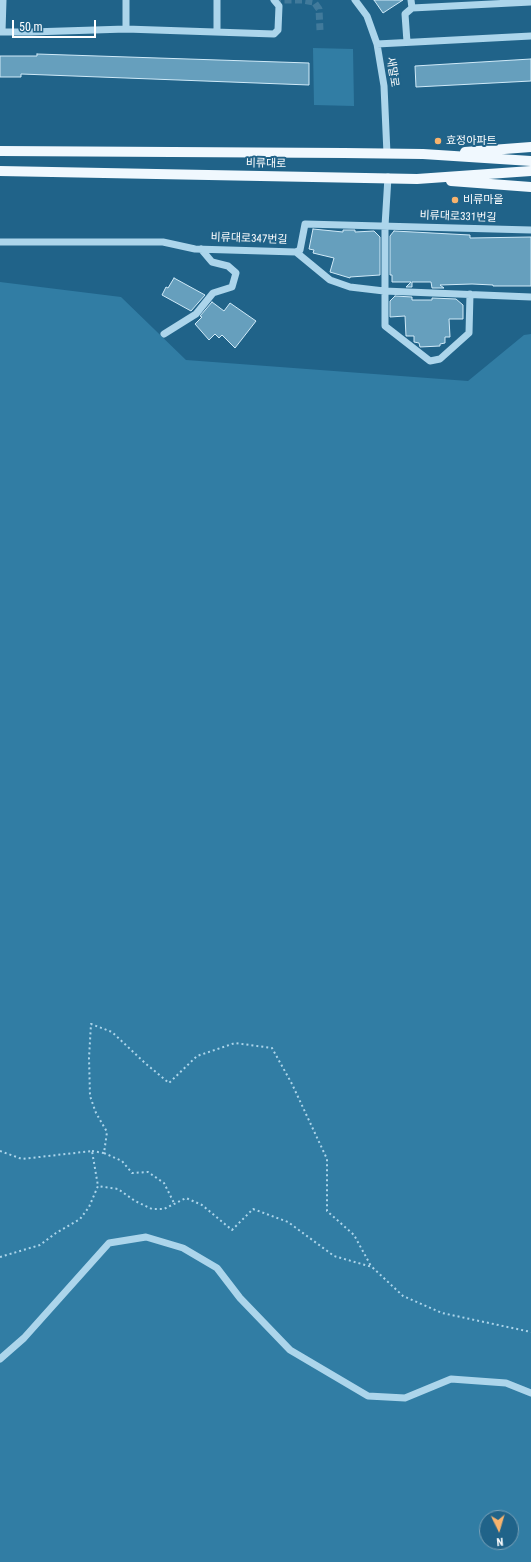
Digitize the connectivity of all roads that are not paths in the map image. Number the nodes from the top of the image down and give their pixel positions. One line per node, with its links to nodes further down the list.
1 (3, 0): 10 (street)
2 (126, 0): 9 (street)
3 (217, 0): 11 (street)
4 (274, 0): 11 (street)
5 (355, 0): 14 (street, 새말로)
6 (411, 0): 8 (street)
7 (531, 2): 8 (street)
8 (412, 8): 13 (street)
9 (126, 29): 10 (street); 11 (street)
10 (1, 32)
11 (217, 32)
12 (531, 36): 13 (street)
13 (407, 42): 14 (street)
14 (376, 44): 17 (street, 새말로)
15 (531, 147): 18 (main road)
16 (0, 151): 17 (main road, 비류대로)
17 (388, 154): 18 (main road, 비류대로)
18 (423, 154): 19 (main road, 비류대로)
19 (531, 161)
20 (0, 171): 22 (main road, 비류대로)
21 (531, 171): 23 (main road, 비류대로)
22 (388, 177): 23 (main road, 비류대로); 25 (street)
23 (417, 179): 24 (main road)
24 (531, 186)
25 (385, 226): 26 (street, 비류대로331번길); 29 (street, 비류대로347번길); 30 (street)
26 (531, 230)
27 (0, 242): 28 (street, 비류대로347번길)
28 (201, 249): 29 (street, 비류대로347번길); 33 (street)
29 (296, 252): 30 (street, 비류대로347번길)
30 (384, 291): 31 (street, 비류대로347번길); 31 (street)
31 (470, 294): 32 (street)
32 (531, 297)
33 (164, 334)
34 (0, 1359): 35 (street)
35 (531, 1393)

